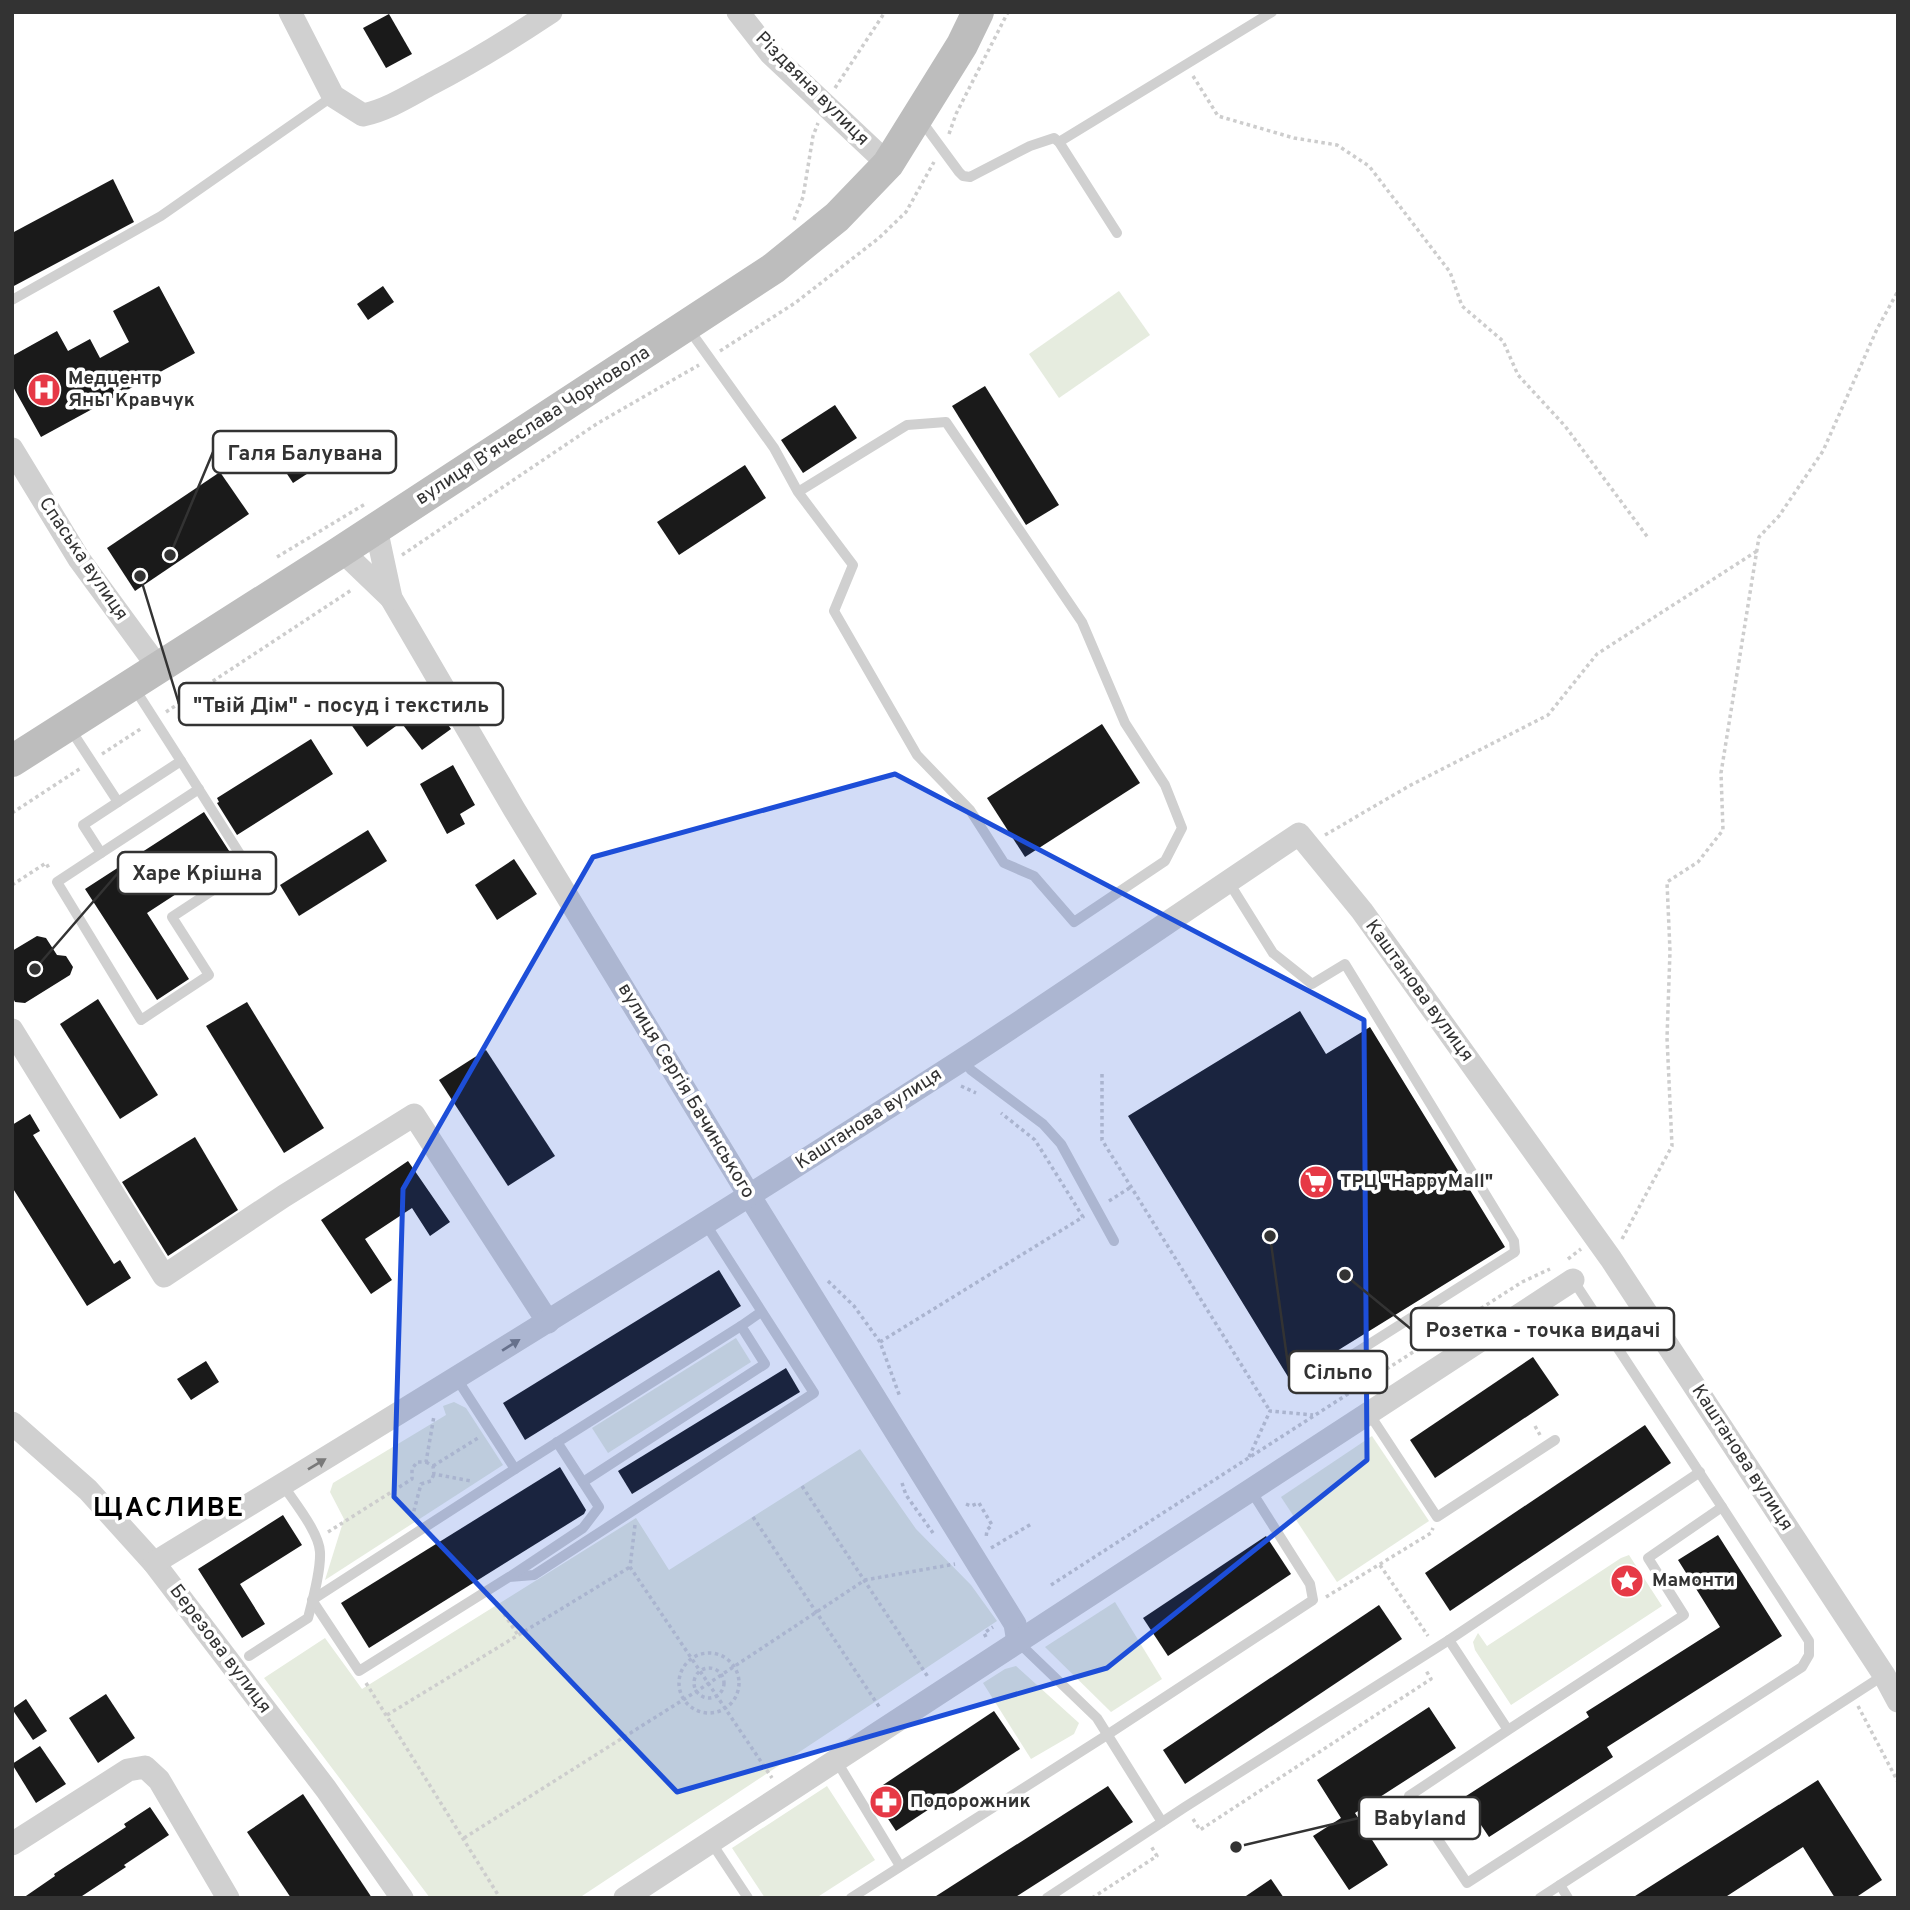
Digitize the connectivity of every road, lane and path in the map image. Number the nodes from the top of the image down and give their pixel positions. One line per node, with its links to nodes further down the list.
1 (290, 12): 8 (street)
2 (551, 12): 8 (street)
3 (738, 12): 9 (street, Різдвяна вулиця)
4 (885, 12): 9 (path)
5 (978, 12): 10 (main road, вулиця Вʼячеслава Чорновола)
6 (1272, 12): 7 (lane)
7 (1186, 65): 11 (lane); 22 (path)
8 (333, 96): 16 (lane)
9 (825, 105): 12 (street, Різдвяна вулиця); 13 (path)
10 (918, 117): 11 (lane); 12 (main road, вулиця Вʼячеслава Чорновола)
11 (1059, 142): 14 (lane)
12 (888, 164): 17 (main road, вулиця Вʼячеслава Чорновола)
13 (791, 227)
14 (1117, 233)
15 (1898, 291): 24 (path)
16 (12, 300)
17 (686, 326): 18 (lane); 21 (main road, вулиця Вʼячеслава Чорновола)
18 (710, 358): 20 (lane); 26 (path)
19 (12, 449): 29 (street, Спаська вулиця)
20 (798, 492): 20 (lane)
21 (371, 516): 23 (main road, вулиця Вʼячеслава Чорновола); 25 (path); 26 (street, вулиця Сергія Бачинського)
22 (1649, 539)
23 (342, 551): 28 (street); 29 (main road, вулиця Вʼячеслава Чорновола)
24 (1757, 551): 39 (path); 53 (path)
25 (277, 556)
26 (384, 566): 28 (street, вулиця Сергія Бачинського)
27 (358, 585): 31 (path)
28 (391, 598): 50 (street, вулиця Сергія Бачинського)
29 (158, 667): 30 (main road, вулиця Вʼячеслава Чорновола)
30 (132, 684): 31 (lane); 32 (main road, вулиця Вʼячеслава Чорновола)
31 (155, 720): 34 (path); 35 (lane)
32 (68, 724): 33 (main road, вулиця Вʼячеслава Чорновола); 34 (lane)
33 (12, 761)
34 (91, 761): 37 (lane); 38 (path)
35 (181, 761): 36 (lane); 37 (lane)
36 (199, 789): 40 (lane); 42 (lane)
37 (118, 802): 40 (lane)
38 (12, 813)
39 (1306, 842): 41 (street, Каштанова вулиця); 53 (street, Каштанова вулиця)
40 (101, 853): 42 (lane)
41 (1228, 881): 45 (street, Каштанова вулиця); 61 (lane)
42 (57, 882): 43 (path)
43 (12, 885)
44 (12, 1030): 57 (street)
45 (963, 1059): 50 (street, Каштанова вулиця); 52 (lane)
46 (1102, 1074): 64 (path)
47 (958, 1084): 48 (path)
48 (976, 1093)
49 (996, 1109): 59 (path)
50 (749, 1195): 51 (street, Каштанова вулиця); 108 (street, вулиця Сергія Бачинського)
51 (705, 1223): 56 (lane); 57 (street, Каштанова вулиця)
52 (1114, 1241)
53 (1611, 1259): 117 (street, Каштанова вулиця)
54 (1565, 1272): 65 (street); 66 (path); 75 (lane)
55 (824, 1276): 59 (path)
56 (761, 1312): 58 (lane); 98 (lane)
57 (548, 1322): 60 (street, Каштанова вулиця, one-way to 57)
58 (741, 1325): 70 (lane); 78 (lane)
59 (880, 1342): 63 (path)
60 (457, 1379): 62 (street, Каштанова вулиця); 68 (lane)
61 (1300, 1388)
62 (430, 1396): 72 (path); 81 (street, Каштанова вулиця, one-way to 62)
63 (902, 1403)
64 (1270, 1411): 66 (path); 71 (path)
65 (1368, 1412): 84 (street); 88 (lane)
66 (1315, 1416): 71 (path)
67 (12, 1423): 95 (street, Березова вулиця)
68 (490, 1430): 73 (path); 74 (lane)
69 (1555, 1440): 88 (lane)
70 (557, 1442): 74 (lane); 78 (lane)
71 (1249, 1459): 100 (path)
72 (426, 1462): 73 (path); 77 (path)
73 (433, 1466): 76 (path)
74 (515, 1469): 83 (lane)
75 (1700, 1472): 86 (lane); 107 (lane)
76 (434, 1474): 80 (path); 83 (path)
77 (412, 1479): 80 (path); 93 (path)
78 (583, 1482): 98 (lane)
79 (902, 1482): 92 (path)
80 (421, 1484): 91 (path)
81 (283, 1485): 93 (lane); 95 (street, Каштанова вулиця)
82 (802, 1486): 99 (path)
83 (485, 1488): 91 (lane)
84 (1250, 1489): 103 (lane); 108 (street)
85 (964, 1503): 90 (path)
86 (1723, 1507): 128 (lane); 128 (lane)
87 (753, 1517): 104 (path)
88 (1437, 1517): 96 (path)
89 (636, 1518): 97 (path)
90 (1033, 1523)
91 (413, 1535): 102 (lane)
92 (937, 1538)
93 (317, 1539): 102 (lane)
94 (953, 1555): 99 (path)
95 (154, 1563): 143 (street, Березова вулиця)
96 (1380, 1565): 103 (path); 109 (path)
97 (630, 1567): 106 (path); 112 (path)
98 (509, 1577): 101 (lane)
99 (865, 1580): 104 (path); 121 (path)
100 (1051, 1585)
101 (488, 1590): 102 (lane); 106 (path)
102 (312, 1600): 111 (lane)
103 (1313, 1600): 129 (lane)
104 (816, 1612): 114 (path); 127 (path)
105 (1000, 1622): 110 (path)
106 (518, 1635): 126 (path)
107 (1449, 1640): 109 (lane); 128 (lane)
108 (1018, 1642): 110 (street); 129 (lane)
109 (1435, 1648): 133 (lane)
110 (997, 1655): 121 (street)
111 (249, 1656)
112 (692, 1658): 114 (path); 115 (path); 123 (path)
113 (1430, 1662): 133 (path)
114 (734, 1666): 116 (path); 125 (path)
115 (700, 1671): 116 (path); 118 (path); 120 (path)
116 (721, 1675): 118 (path); 122 (path)
117 (1884, 1675): 124 (street, Каштанова вулиця); 141 (lane)
118 (709, 1682): 120 (path); 122 (path)
119 (368, 1685): 126 (path)
120 (697, 1691): 122 (path); 123 (path)
121 (938, 1693): 127 (street)
122 (717, 1695): 125 (path)
123 (684, 1699): 125 (path); 136 (path)
124 (1898, 1700)
125 (726, 1708): 131 (path)
126 (387, 1716): 136 (path)
127 (891, 1724): 130 (street)
128 (1508, 1730)
129 (1107, 1735): 135 (lane); 140 (lane)
130 (836, 1760): 131 (street); 140 (lane)
131 (783, 1794): 138 (street)
132 (1400, 1796): 134 (path)
133 (1185, 1807): 135 (lane)
134 (1367, 1818)
135 (1162, 1822): 148 (lane)
136 (464, 1838): 144 (path)
137 (1161, 1839): 149 (path)
138 (711, 1841): 145 (street); 146 (lane)
139 (12, 1844): 142 (street)
140 (901, 1866): 147 (lane)
141 (1560, 1885): 150 (lane); 151 (lane)
142 (228, 1898)
143 (402, 1898)
144 (500, 1898)
145 (625, 1898)
146 (748, 1898)
147 (851, 1898)
148 (1047, 1898)
149 (1092, 1898)
150 (1540, 1898)
151 (1568, 1898)

